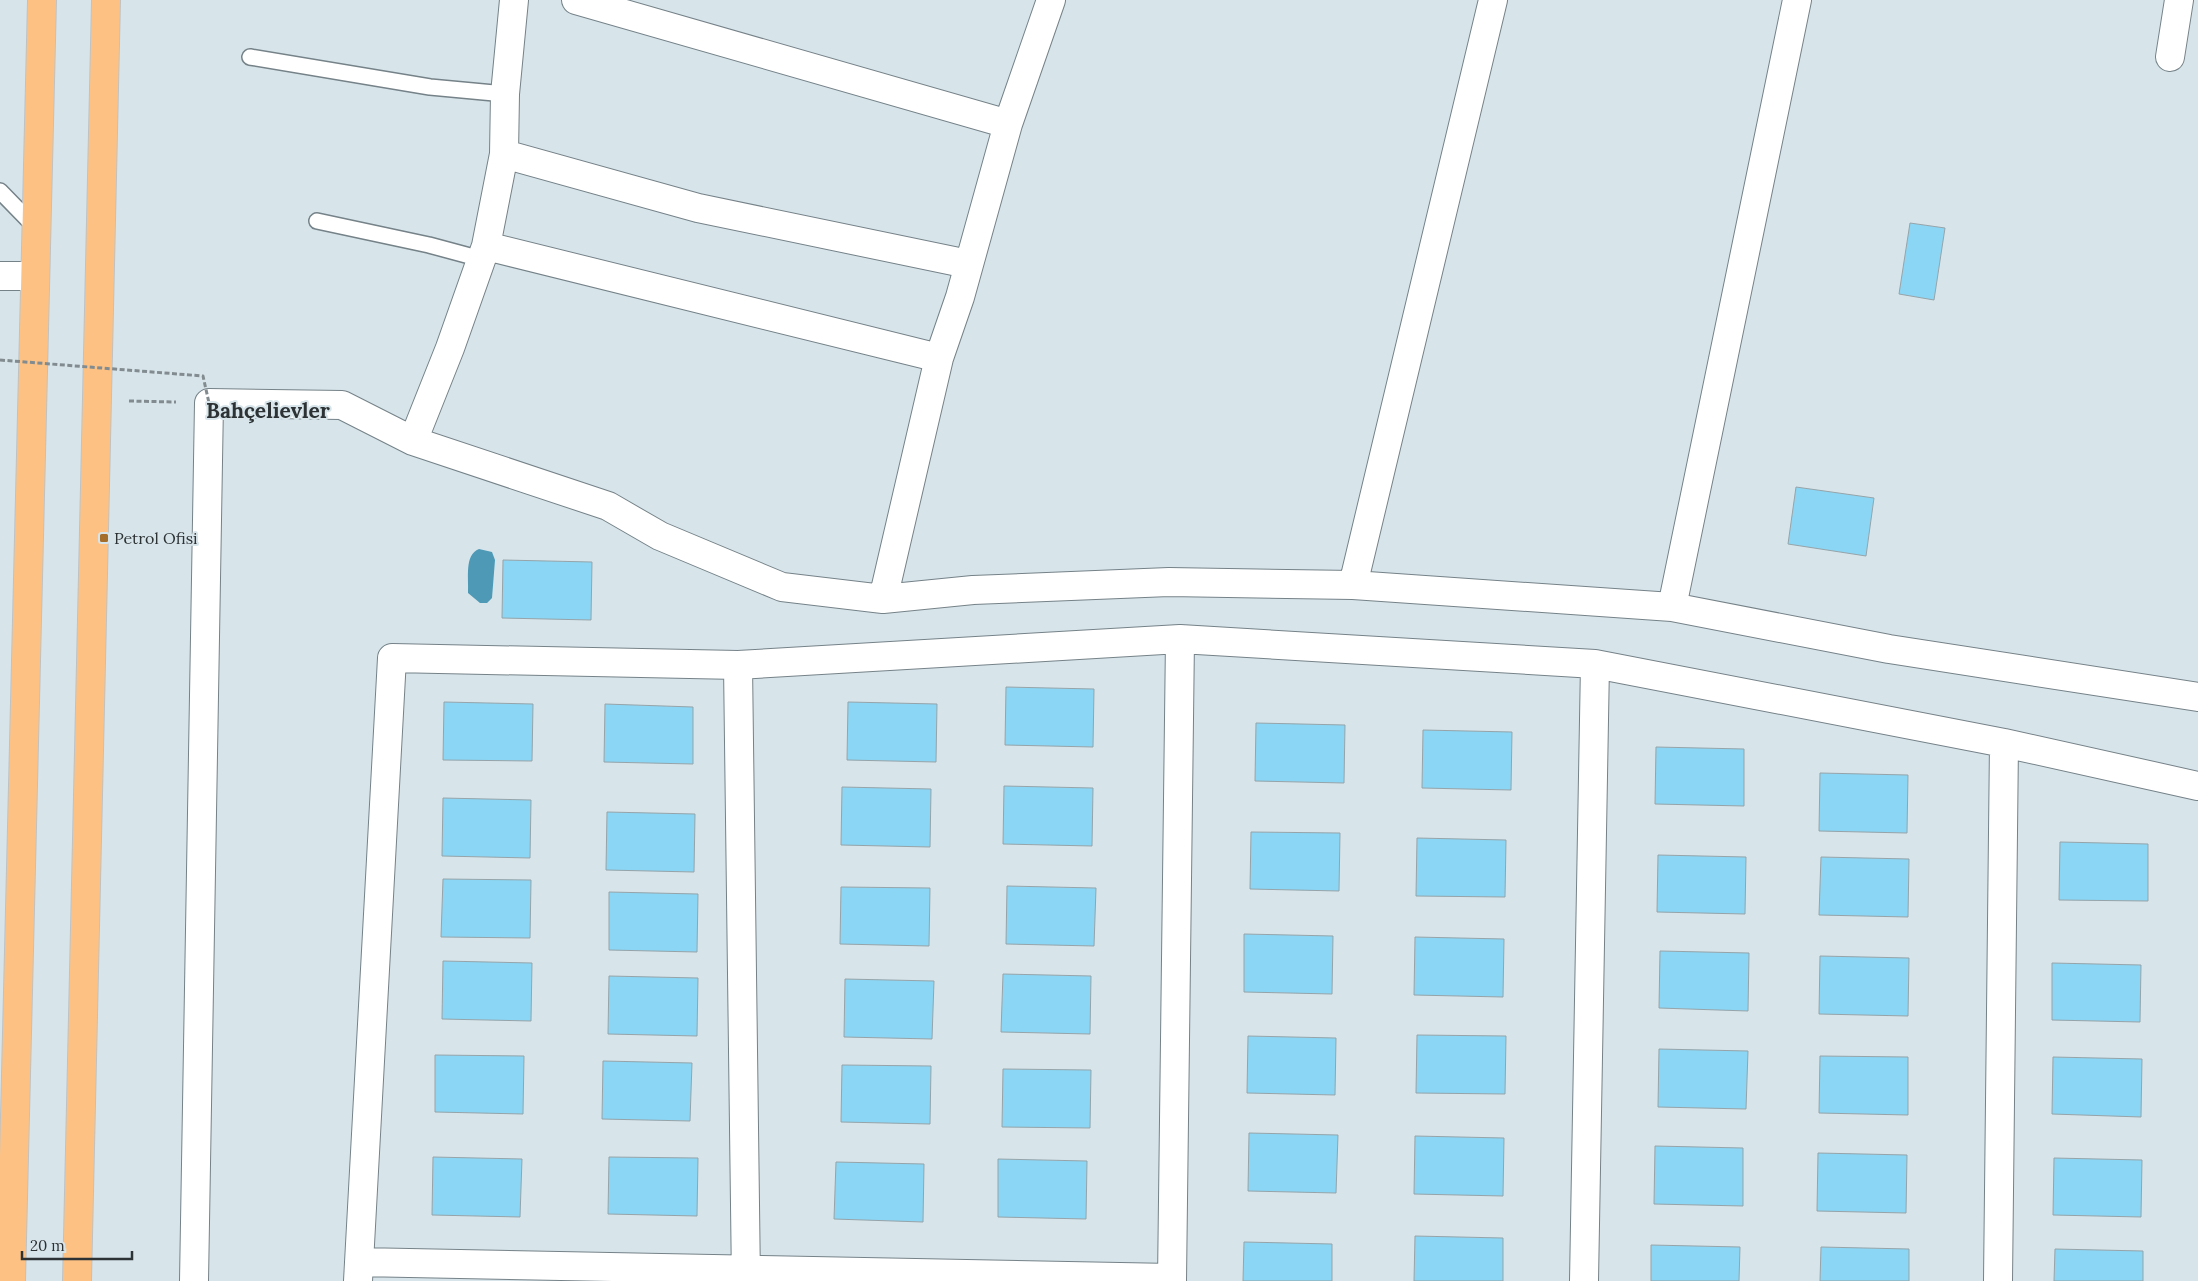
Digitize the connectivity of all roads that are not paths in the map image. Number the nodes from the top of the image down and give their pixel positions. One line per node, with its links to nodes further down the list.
1 (42, 0): 16 (highway)
2 (106, 0): 36 (highway)
3 (514, 0): 11 (street)
4 (576, 0): 12 (street)
5 (1051, 0): 12 (street)
6 (1493, 0): 23 (street)
7 (1797, 0): 25 (street)
8 (2179, 0): 10 (street)
9 (250, 57): 11 (lane)
10 (2170, 57)
11 (505, 94): 13 (street)
12 (1008, 124): 18 (street)
13 (504, 154): 17 (street); 18 (street)
14 (0, 191): 16 (lane)
15 (317, 221): 17 (lane)
16 (37, 230): 20 (highway)
17 (484, 253): 21 (street); 22 (street)
18 (968, 264): 21 (street)
19 (0, 276): 20 (street)
20 (35, 276): 35 (highway)
21 (939, 358): 24 (street)
22 (413, 441): 24 (street); 37 (street)
23 (1353, 584): 24 (street); 25 (street)
24 (883, 599)
25 (1672, 607): 29 (street)
26 (1180, 639): 27 (street); 28 (street); 34 (street)
27 (1594, 664): 30 (street); 38 (street)
28 (738, 665): 32 (street); 33 (street)
29 (2198, 697)
30 (2004, 743): 31 (street); 39 (street)
31 (2198, 786)
32 (358, 1271): 33 (street)
33 (746, 1275): 34 (street)
34 (1172, 1279)
35 (11, 1281)
36 (77, 1281)
37 (194, 1281)
38 (1584, 1281)
39 (1998, 1281)

